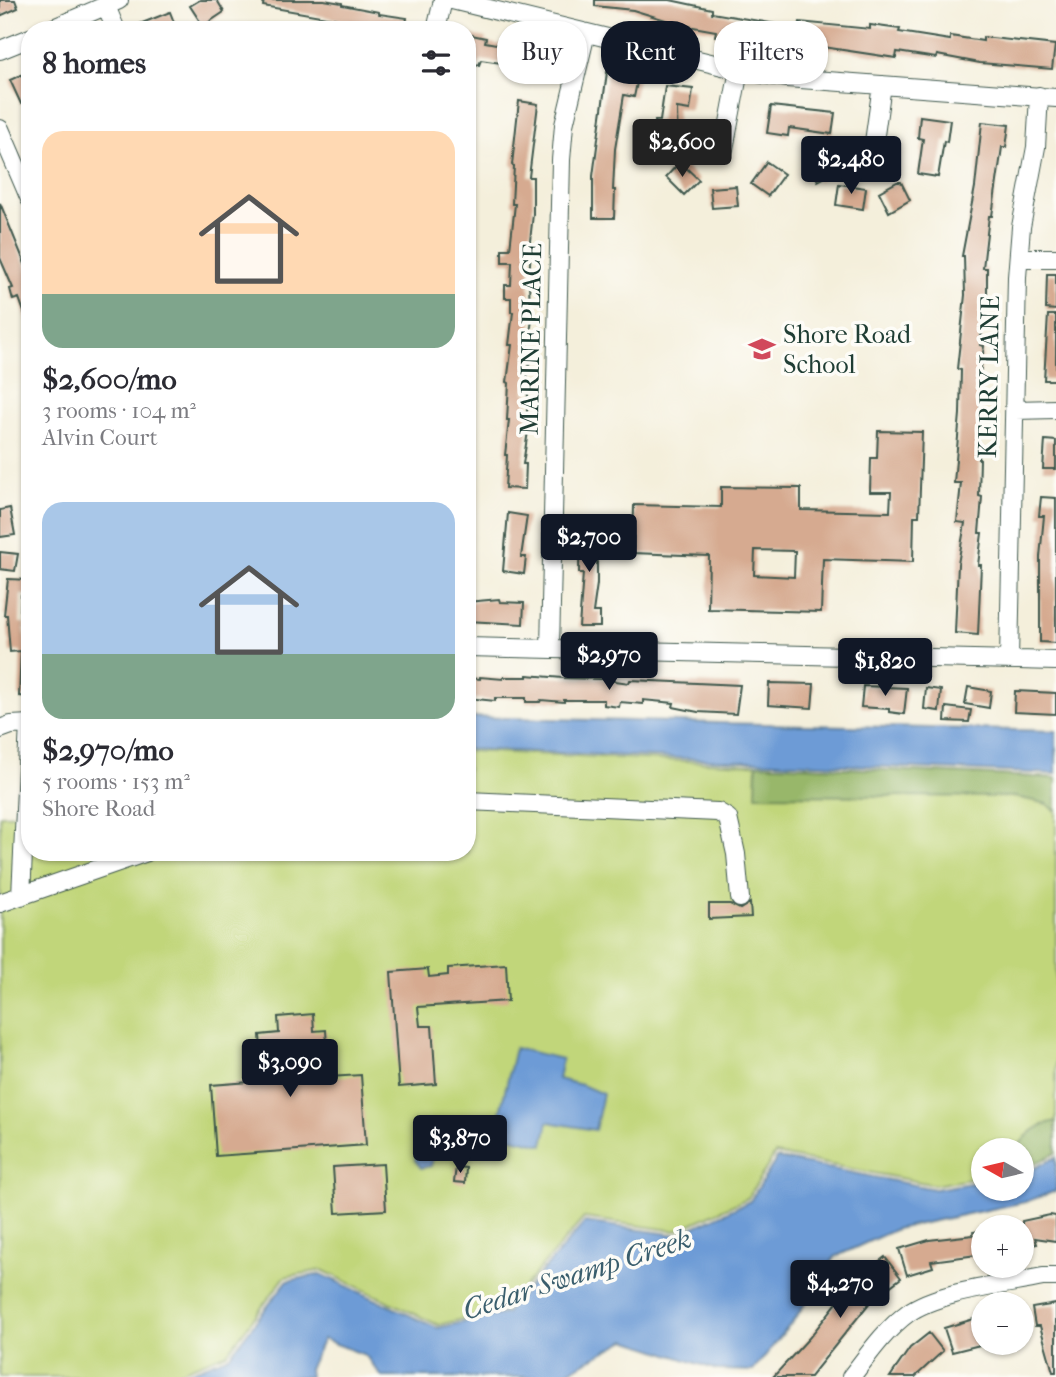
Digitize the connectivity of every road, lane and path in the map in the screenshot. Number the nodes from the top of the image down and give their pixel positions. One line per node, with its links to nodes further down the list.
1 (443, 0): 6 (street)
2 (452, 0): 7 (street)
3 (113, 3): 4 (street); 5 (street)
4 (70, 21)
5 (115, 21)
6 (438, 21)
7 (537, 21)
8 (587, 33): 11 (street)
9 (21, 42): 10 (street)
10 (0, 50)
11 (714, 64)
12 (828, 81): 15 (street)
13 (574, 84): 26 (street, MARINE PLACE)
14 (736, 84): 19 (street)
15 (883, 85): 16 (street); 18 (street)
16 (1048, 97): 21 (street, KERRY LANE)
17 (0, 129): 20 (street)
18 (874, 142)
19 (724, 149)
20 (21, 178)
21 (1020, 258): 22 (street); 24 (street, KERRY LANE)
22 (1056, 258)
23 (1056, 409): 24 (street)
24 (1015, 410): 27 (street, KERRY LANE)
25 (476, 647): 26 (street)
26 (550, 649): 27 (street)
27 (1009, 660): 28 (street)
28 (1056, 661)
29 (21, 724): 30 (street)
30 (0, 729)
31 (476, 801): 35 (street)
32 (23, 861): 34 (street)
33 (121, 861): 34 (street)
34 (21, 896): 36 (street)
35 (740, 898)
36 (0, 903)
37 (1056, 1277): 38 (street)
38 (850, 1377)

